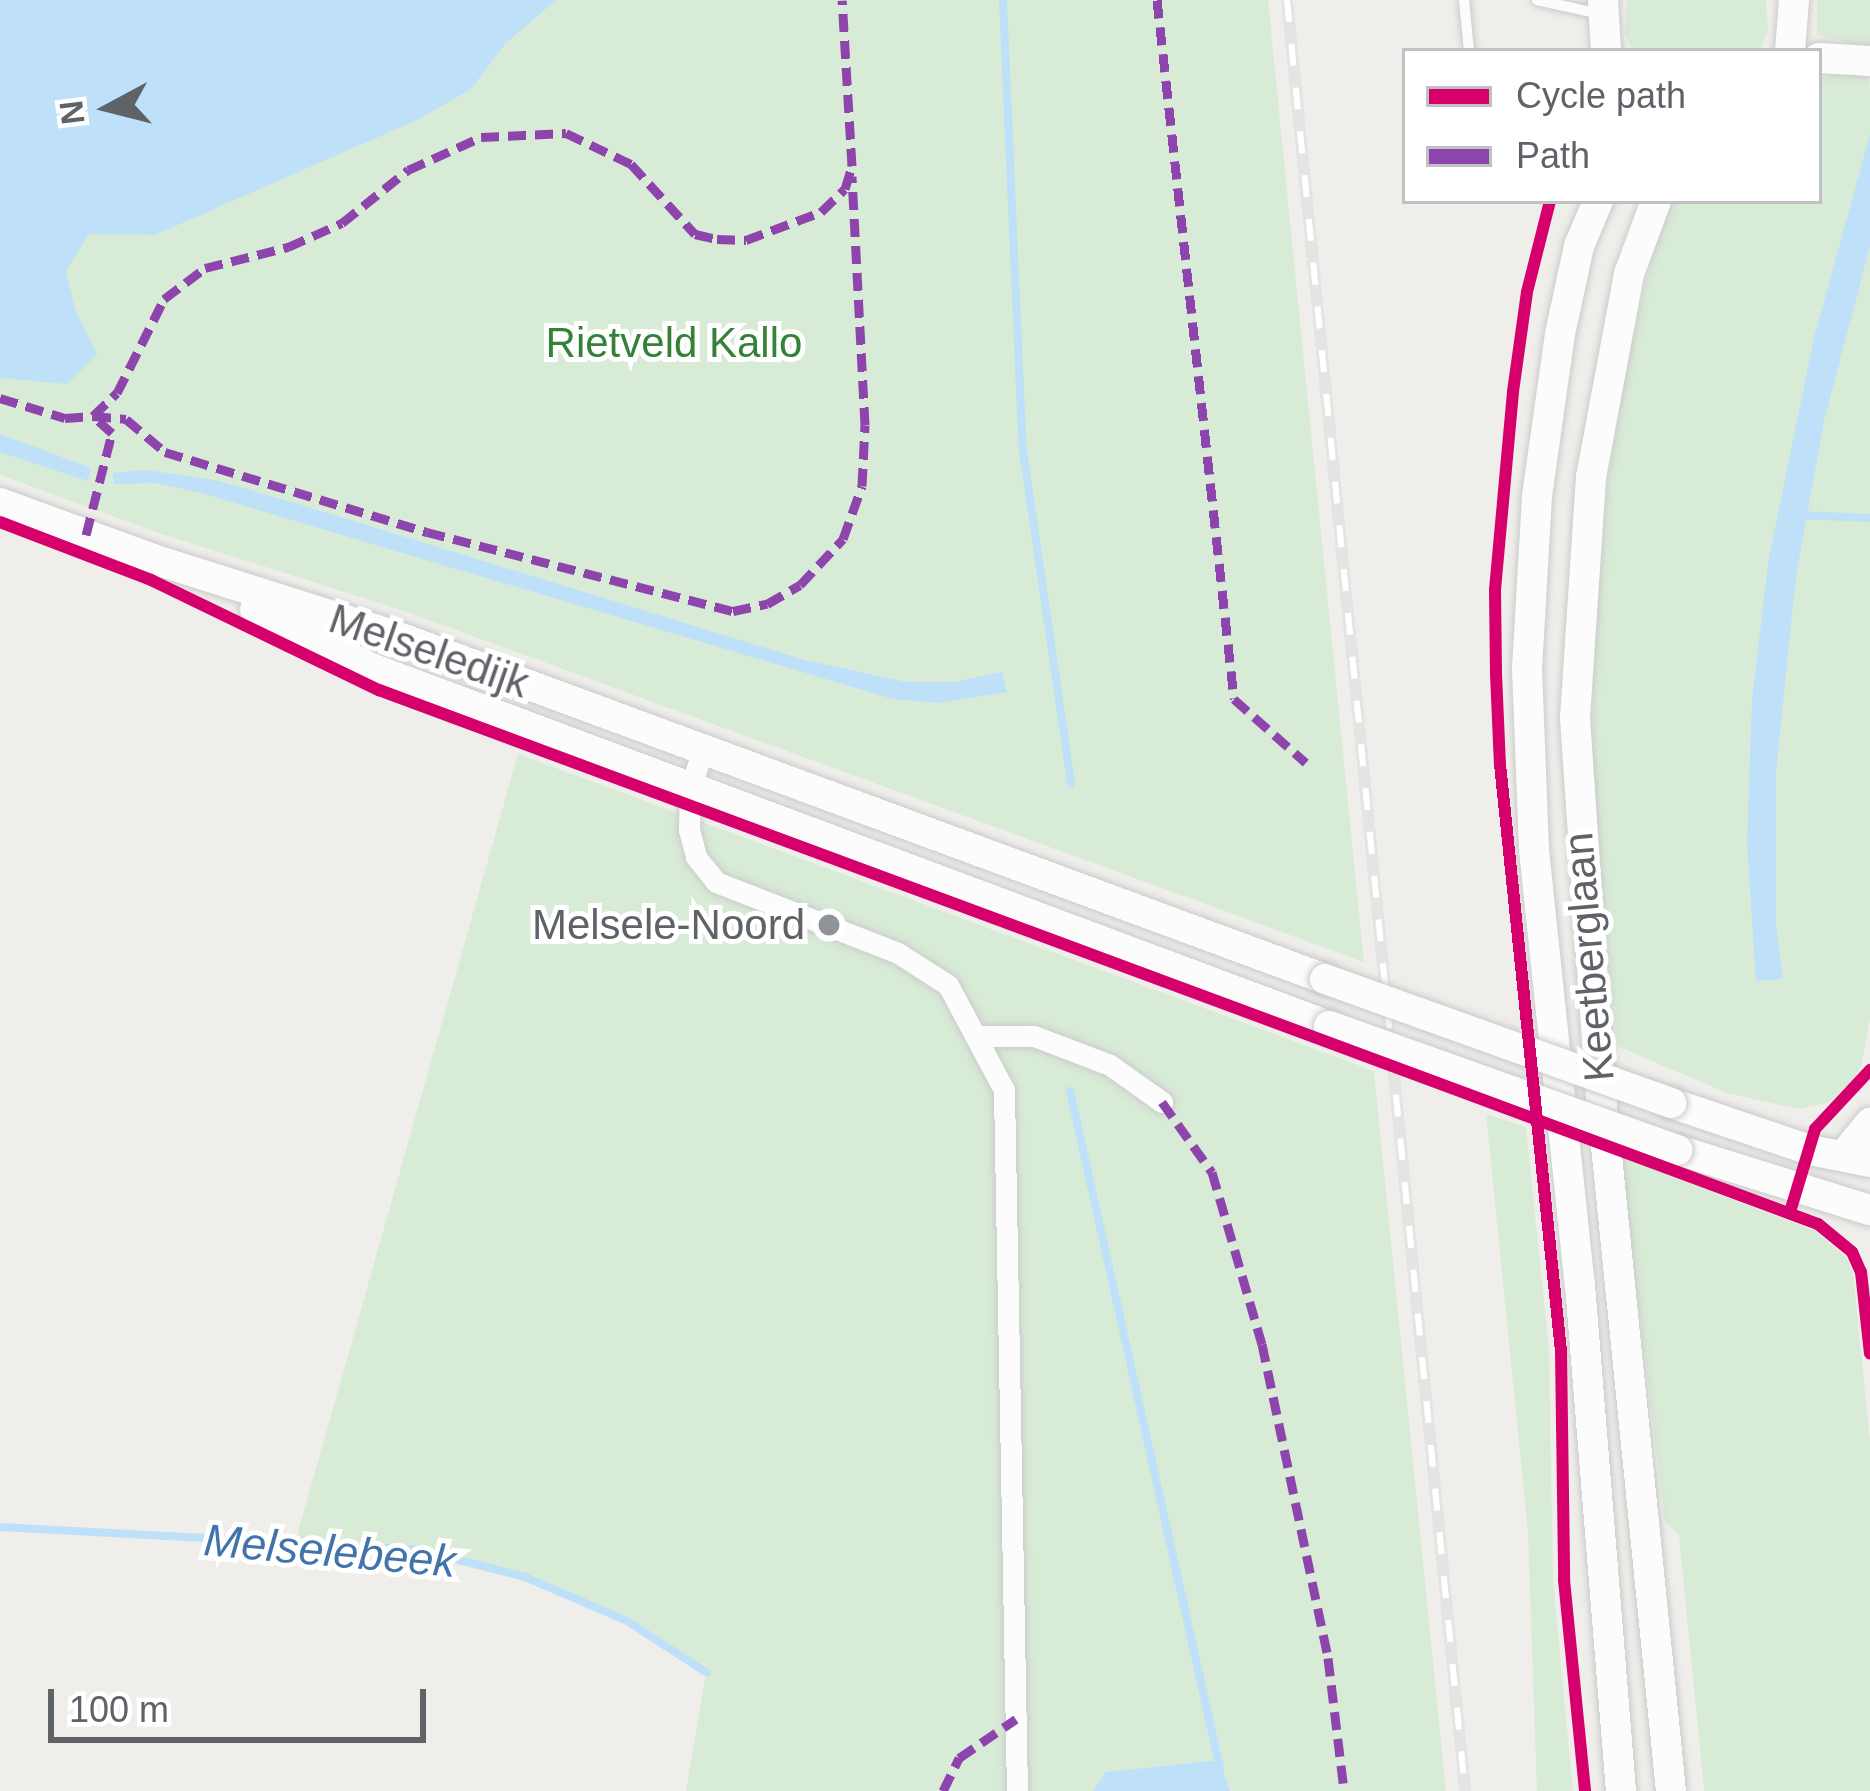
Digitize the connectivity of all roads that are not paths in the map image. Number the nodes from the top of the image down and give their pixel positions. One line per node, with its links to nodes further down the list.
1 (1464, 0): 5 (lane)
2 (1537, 0): 4 (lane)
3 (1794, 0): 7 (main road)
4 (1601, 7): 6 (main road)
5 (1468, 48)
6 (1606, 48)
7 (1790, 48)
8 (1822, 58): 9 (main road)
9 (1870, 61)
10 (1597, 204): 22 (main road, Keetberglaan)
11 (1655, 204): 23 (main road, Keetberglaan)
12 (0, 503): 13 (main road, Melseledijk)
13 (153, 560): 14 (main road, Melseledijk); 15 (main road, Melseledijk)
14 (703, 748): 15 (street); 19 (main road, Melseledijk, bridge)
15 (690, 789): 16 (street); 20 (main road, Melseledijk, bridge)
16 (979, 1036): 17 (street); 21 (street)
17 (1162, 1102)
18 (1870, 1123): 19 (main road)
19 (1856, 1159)
20 (1870, 1210)
21 (1017, 1791)
22 (1621, 1791)
23 (1671, 1791)

